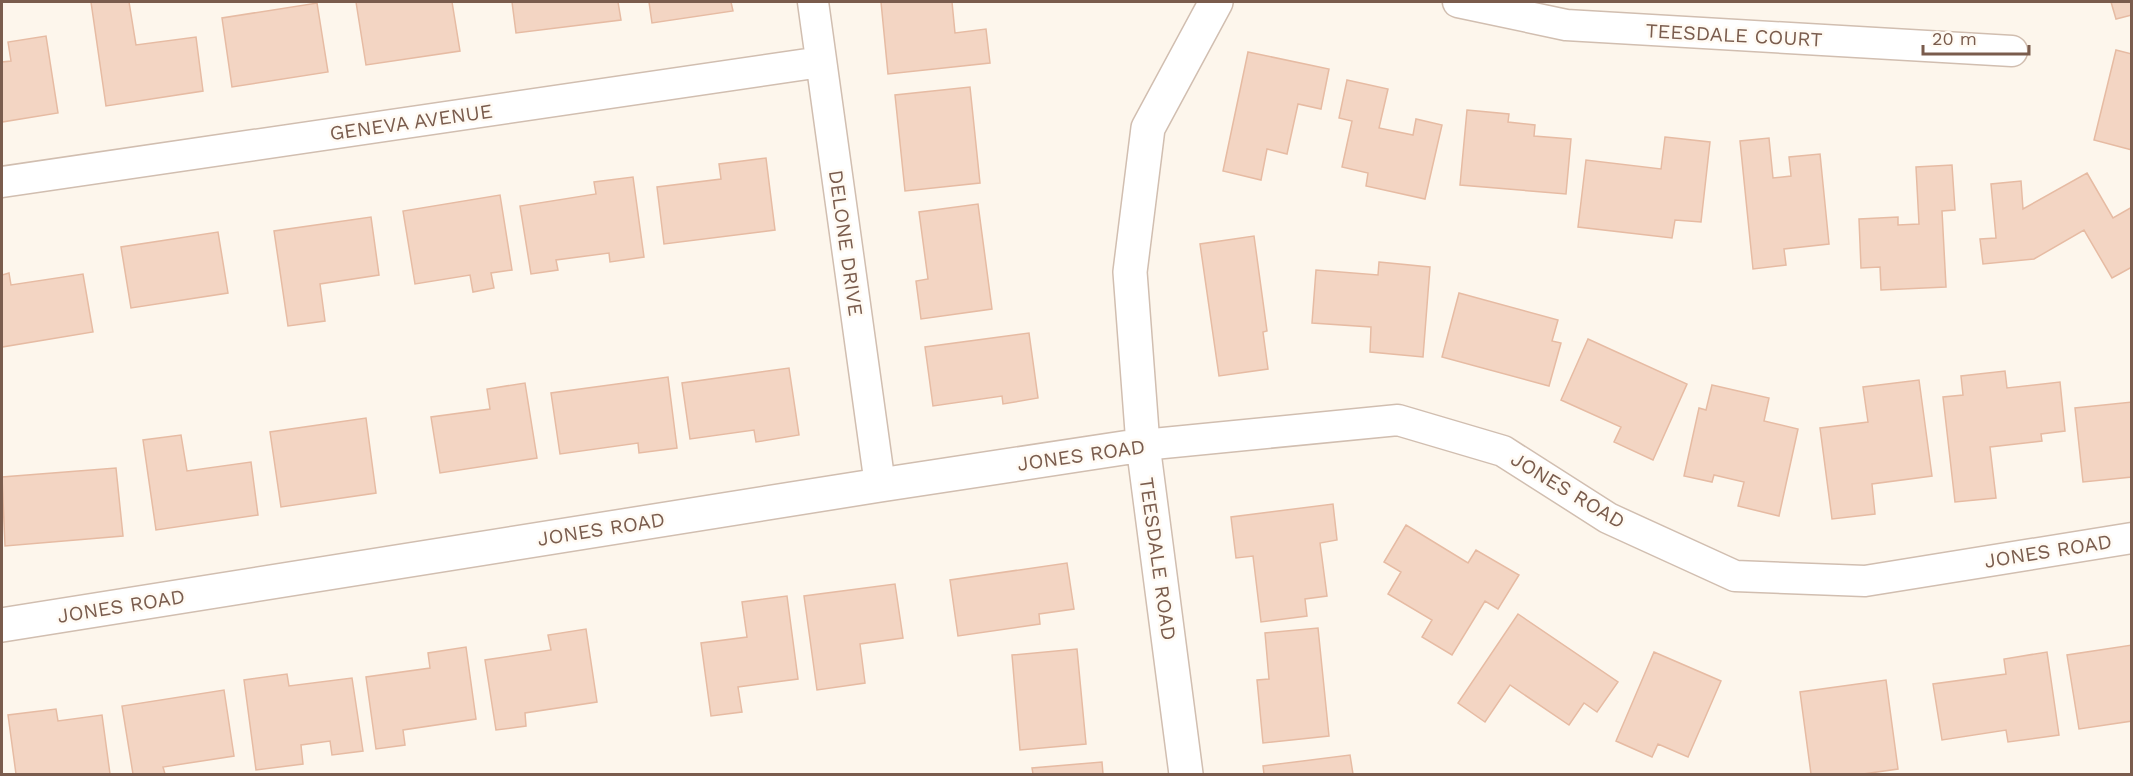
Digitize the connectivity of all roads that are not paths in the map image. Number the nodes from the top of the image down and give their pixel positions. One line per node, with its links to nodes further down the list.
1 (813, 2): 5 (street, DELONE DRIVE)
2 (1216, 2): 7 (street, TEESDALE ROAD)
3 (1458, 2): 4 (street, TEESDALE COURT)
4 (2012, 51)
5 (821, 62): 6 (street, GENEVA AVENUE); 8 (street, DELONE DRIVE)
6 (2, 182)
7 (1143, 445): 8 (street, JONES ROAD); 9 (street, JONES ROAD); 11 (street, TEESDALE ROAD)
8 (880, 485): 10 (street, JONES ROAD)
9 (2132, 538)
10 (2, 625)
11 (1186, 774)

